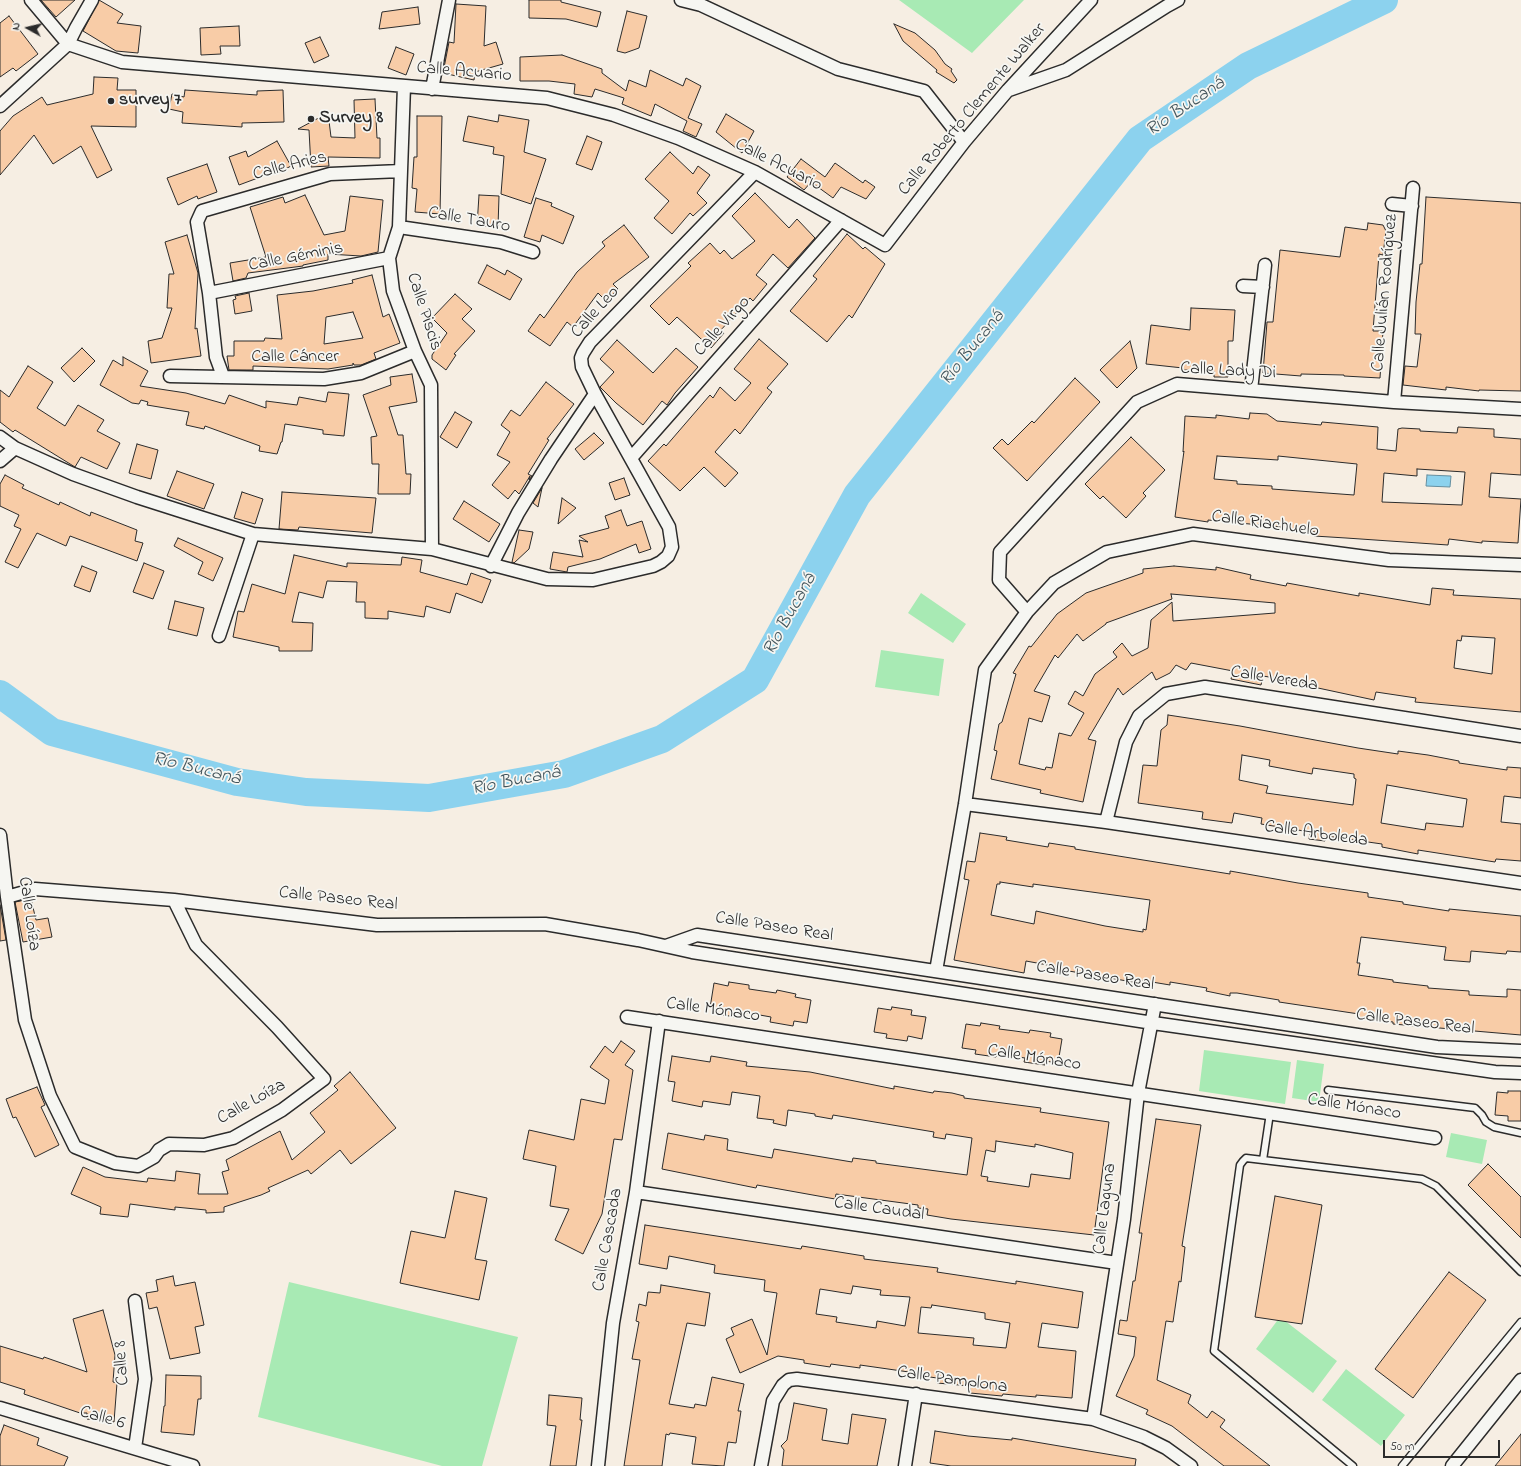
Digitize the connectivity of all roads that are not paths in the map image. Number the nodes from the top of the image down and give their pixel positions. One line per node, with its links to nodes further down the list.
1 (31, 0): 7 (street)
2 (92, 0): 7 (street)
3 (449, 0): 9 (street)
4 (681, 0): 12 (street)
5 (1091, 0): 10 (street, Calle Roberto Clemente Walker)
6 (1178, 0): 10 (street)
7 (68, 44): 8 (street, Calle Acuario); 11 (street)
8 (404, 86): 9 (street, Calle Acuario); 13 (street, Calle Piscis)
9 (432, 89): 14 (street, Calle Acuario)
10 (1008, 90): 12 (street, Calle Roberto Clemente Walker)
11 (0, 106)
12 (964, 142): 20 (street, Calle Roberto Clemente Walker)
13 (401, 171): 19 (street, Calle Piscis); 26 (street, Calle Aries)
14 (755, 172): 18 (street, Calle Acuario); 31 (street, Calle Leo)
15 (1413, 188): 17 (street, Calle Julián Rodríguez)
16 (1392, 204): 17 (street)
17 (1412, 206): 32 (street, Calle Julián Rodríguez)
18 (842, 220): 20 (street, Calle Acuario); 36 (street, Calle Virgo)
19 (399, 227): 21 (street, Calle Tauro); 22 (street, Calle Piscis)
20 (885, 245)
21 (533, 252)
22 (389, 258): 26 (street, Calle Géminis); 27 (street, Calle Piscis)
23 (1265, 265): 25 (street)
24 (1243, 286): 25 (street)
25 (1263, 287): 30 (street)
26 (209, 293): 29 (street)
27 (415, 351): 29 (street, Calle Cáncer); 39 (street, Calle Piscis)
28 (170, 376): 29 (street, Calle Cáncer)
29 (223, 376)
30 (1251, 390): 32 (street, Calle Lady Di); 42 (street, Calle Lady Di)
31 (595, 394): 36 (street, Calle Leo); 41 (street)
32 (1394, 402): 33 (street, Calle Lady Di)
33 (1521, 409)
34 (0, 437): 35 (street)
35 (14, 448): 37 (street); 38 (street)
36 (631, 458): 41 (street, Calle Leo)
37 (0, 461)
38 (253, 534): 39 (street); 43 (street)
39 (432, 550): 41 (street)
40 (1521, 565): 42 (street, Calle Riachuelo)
41 (491, 566)
42 (1027, 612): 45 (street, Calle Riachuelo)
43 (219, 636)
44 (1521, 736): 46 (street, Calle Vereda)
45 (965, 804): 46 (street, Calle Arboleda); 52 (street, Calle Riachuelo)
46 (1106, 822): 48 (street, Calle Arboleda)
47 (0, 835): 49 (street, Calle Loíza)
48 (1521, 883)
49 (7, 897): 50 (street, Calle Paseo Real); 50 (street, Calle Loíza)
50 (174, 900): 51 (street, Calle Paseo Real)
51 (666, 946): 52 (street, Calle Paseo Real); 56 (street, Calle Paseo Real)
52 (936, 971): 53 (street, Calle Paseo Real)
53 (1155, 1004): 56 (street, Calle Laguna); 57 (street, Calle Paseo Real)
54 (627, 1017): 55 (street, Calle Mónaco)
55 (659, 1021): 60 (street, Calle Mónaco); 65 (street, Calle Cascada)
56 (1153, 1023): 58 (street, Calle Paseo Real); 60 (street, Calle Laguna)
57 (1521, 1052)
58 (1521, 1073)
59 (1328, 1090): 62 (lane)
60 (1138, 1093): 61 (street, Calle Mónaco); 66 (street, Calle Laguna)
61 (1270, 1113): 63 (street, Calle Mónaco); 64 (lane)
62 (1521, 1133)
63 (1435, 1138)
64 (1263, 1160): 67 (lane); 80 (lane)
65 (636, 1192): 66 (street, Calle Caudal); 76 (street, Calle Cascada)
66 (1117, 1263): 73 (street, Calle Laguna)
67 (1521, 1272)
68 (135, 1301): 74 (street, Calle 8)
69 (1521, 1322): 81 (lane)
70 (1521, 1380): 82 (street)
71 (916, 1394): 73 (street, Calle Pamplona); 77 (street, Calle Pamplona); 78 (street)
72 (0, 1408): 74 (street, Calle 6)
73 (1093, 1419): 79 (street, Calle Pamplona)
74 (135, 1448): 75 (street, Calle 6)
75 (193, 1466)
76 (598, 1466)
77 (761, 1466)
78 (905, 1466)
79 (1191, 1466)
80 (1353, 1466)
81 (1402, 1466)
82 (1452, 1466)

